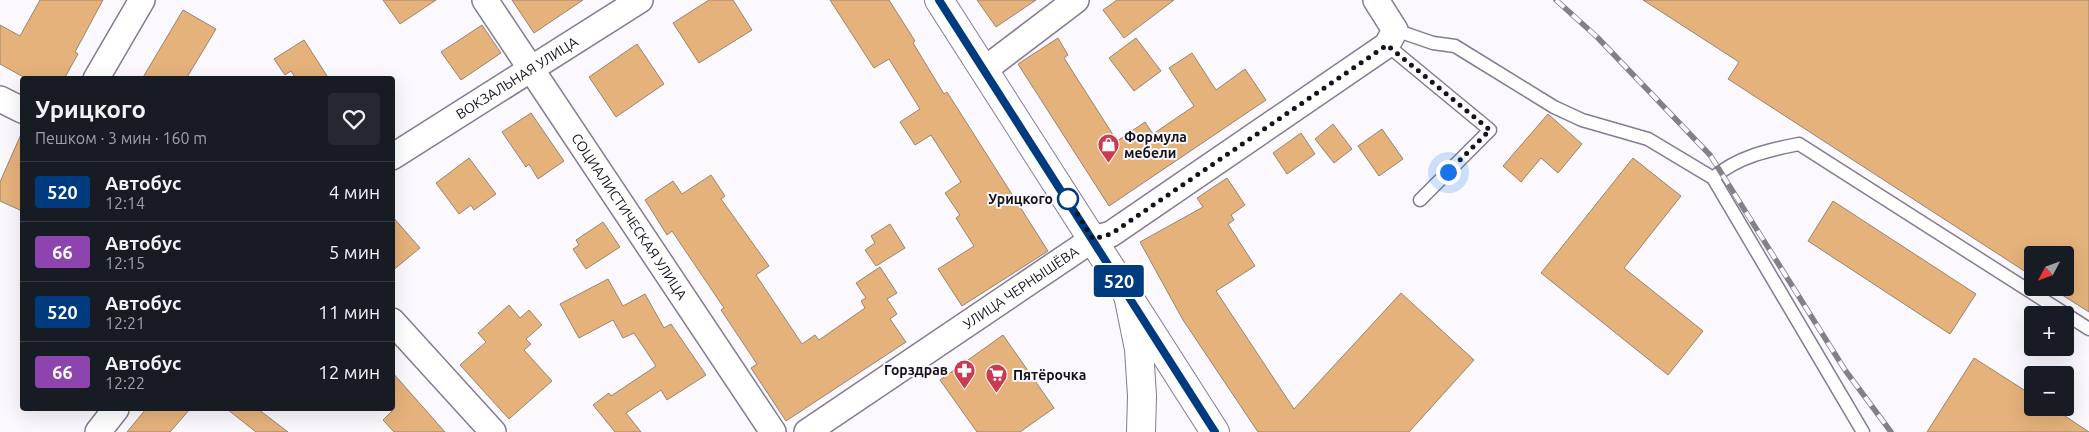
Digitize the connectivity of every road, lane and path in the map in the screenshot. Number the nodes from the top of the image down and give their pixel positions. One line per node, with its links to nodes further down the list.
1 (142, 0): 10 (street)
2 (485, 0): 8 (street, СОЦИАЛИСТИЧЕСКАЯ УЛИЦА)
3 (640, 0): 8 (street, ВОКЗАЛЬНАЯ УЛИЦА)
4 (939, 0): 9 (main road)
5 (1076, 0): 9 (street)
6 (1376, 0): 7 (street)
7 (1391, 32): 14 (lane); 15 (lane); 16 (street, УЛИЦА ЧЕРНЫШЁВА)
8 (532, 69): 13 (street, ВОКЗАЛЬНАЯ УЛИЦА); 23 (street, СОЦИАЛИСТИЧЕСКАЯ УЛИЦА)
9 (984, 70): 16 (main road)
10 (98, 76)
11 (0, 99): 12 (street)
12 (20, 109)
13 (395, 155)
14 (1713, 178): 19 (lane); 27 (lane)
15 (1420, 200)
16 (1093, 239): 17 (main road); 24 (street, УЛИЦА ЧЕРНЫШЁВА)
17 (1128, 295): 25 (main road); 26 (main road)
18 (395, 324): 22 (street)
19 (2089, 329)
20 (114, 411): 21 (street)
21 (98, 432)
22 (493, 432)
23 (773, 432)
24 (807, 432)
25 (1141, 432)
26 (1215, 432)
27 (1863, 432)

